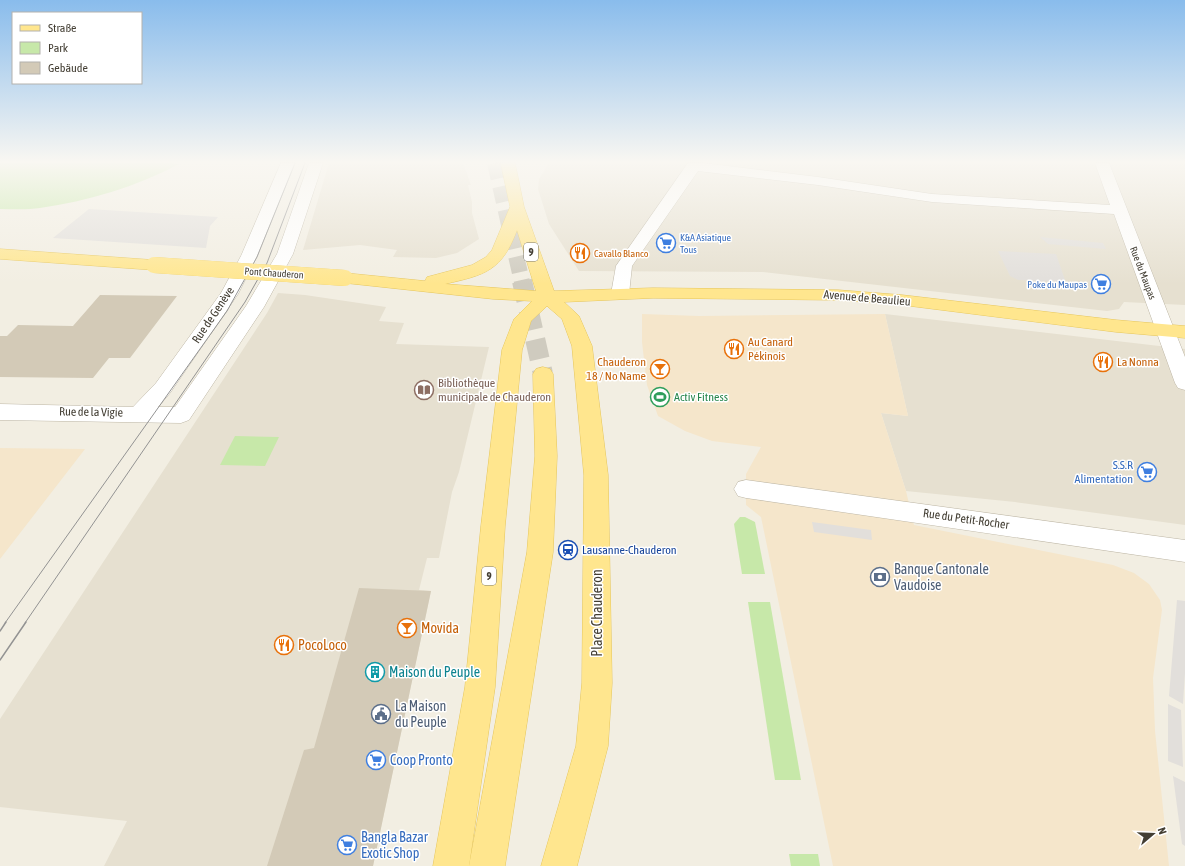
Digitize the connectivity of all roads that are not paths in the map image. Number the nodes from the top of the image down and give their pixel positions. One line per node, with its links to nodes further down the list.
1 (271, 203): 18 (street, Rue de Genève)
2 (302, 203): 18 (street, Rue de la Vigie)
3 (514, 203): 10 (main road)
4 (516, 203): 12 (main road, 9)
5 (667, 203): 11 (street)
6 (1016, 203): 8 (street)
7 (1117, 203): 8 (street, Rue du Maupas)
8 (1119, 210): 13 (street, Rue du Maupas)
9 (0, 254): 10 (main road, Pont Chauderon, bridge)
10 (416, 285): 12 (main road, Pont Chauderon)
11 (620, 294): 12 (main road, Avenue de Beaulieu); 13 (main road, Avenue de Beaulieu)
12 (547, 297): 21 (main road, 9); 23 (main road, Place Chauderon)
13 (1165, 331): 14 (main road, Avenue de Beaulieu); 16 (street, Rue du Maupas)
14 (1185, 332)
15 (543, 374): 22 (main road)
16 (1185, 383)
17 (0, 412): 18 (street, Rue de la Vigie)
18 (140, 413)
19 (746, 489): 20 (street, Rue du Petit-Rocher)
20 (1185, 551)
21 (451, 866)
22 (487, 866)
23 (559, 866)

